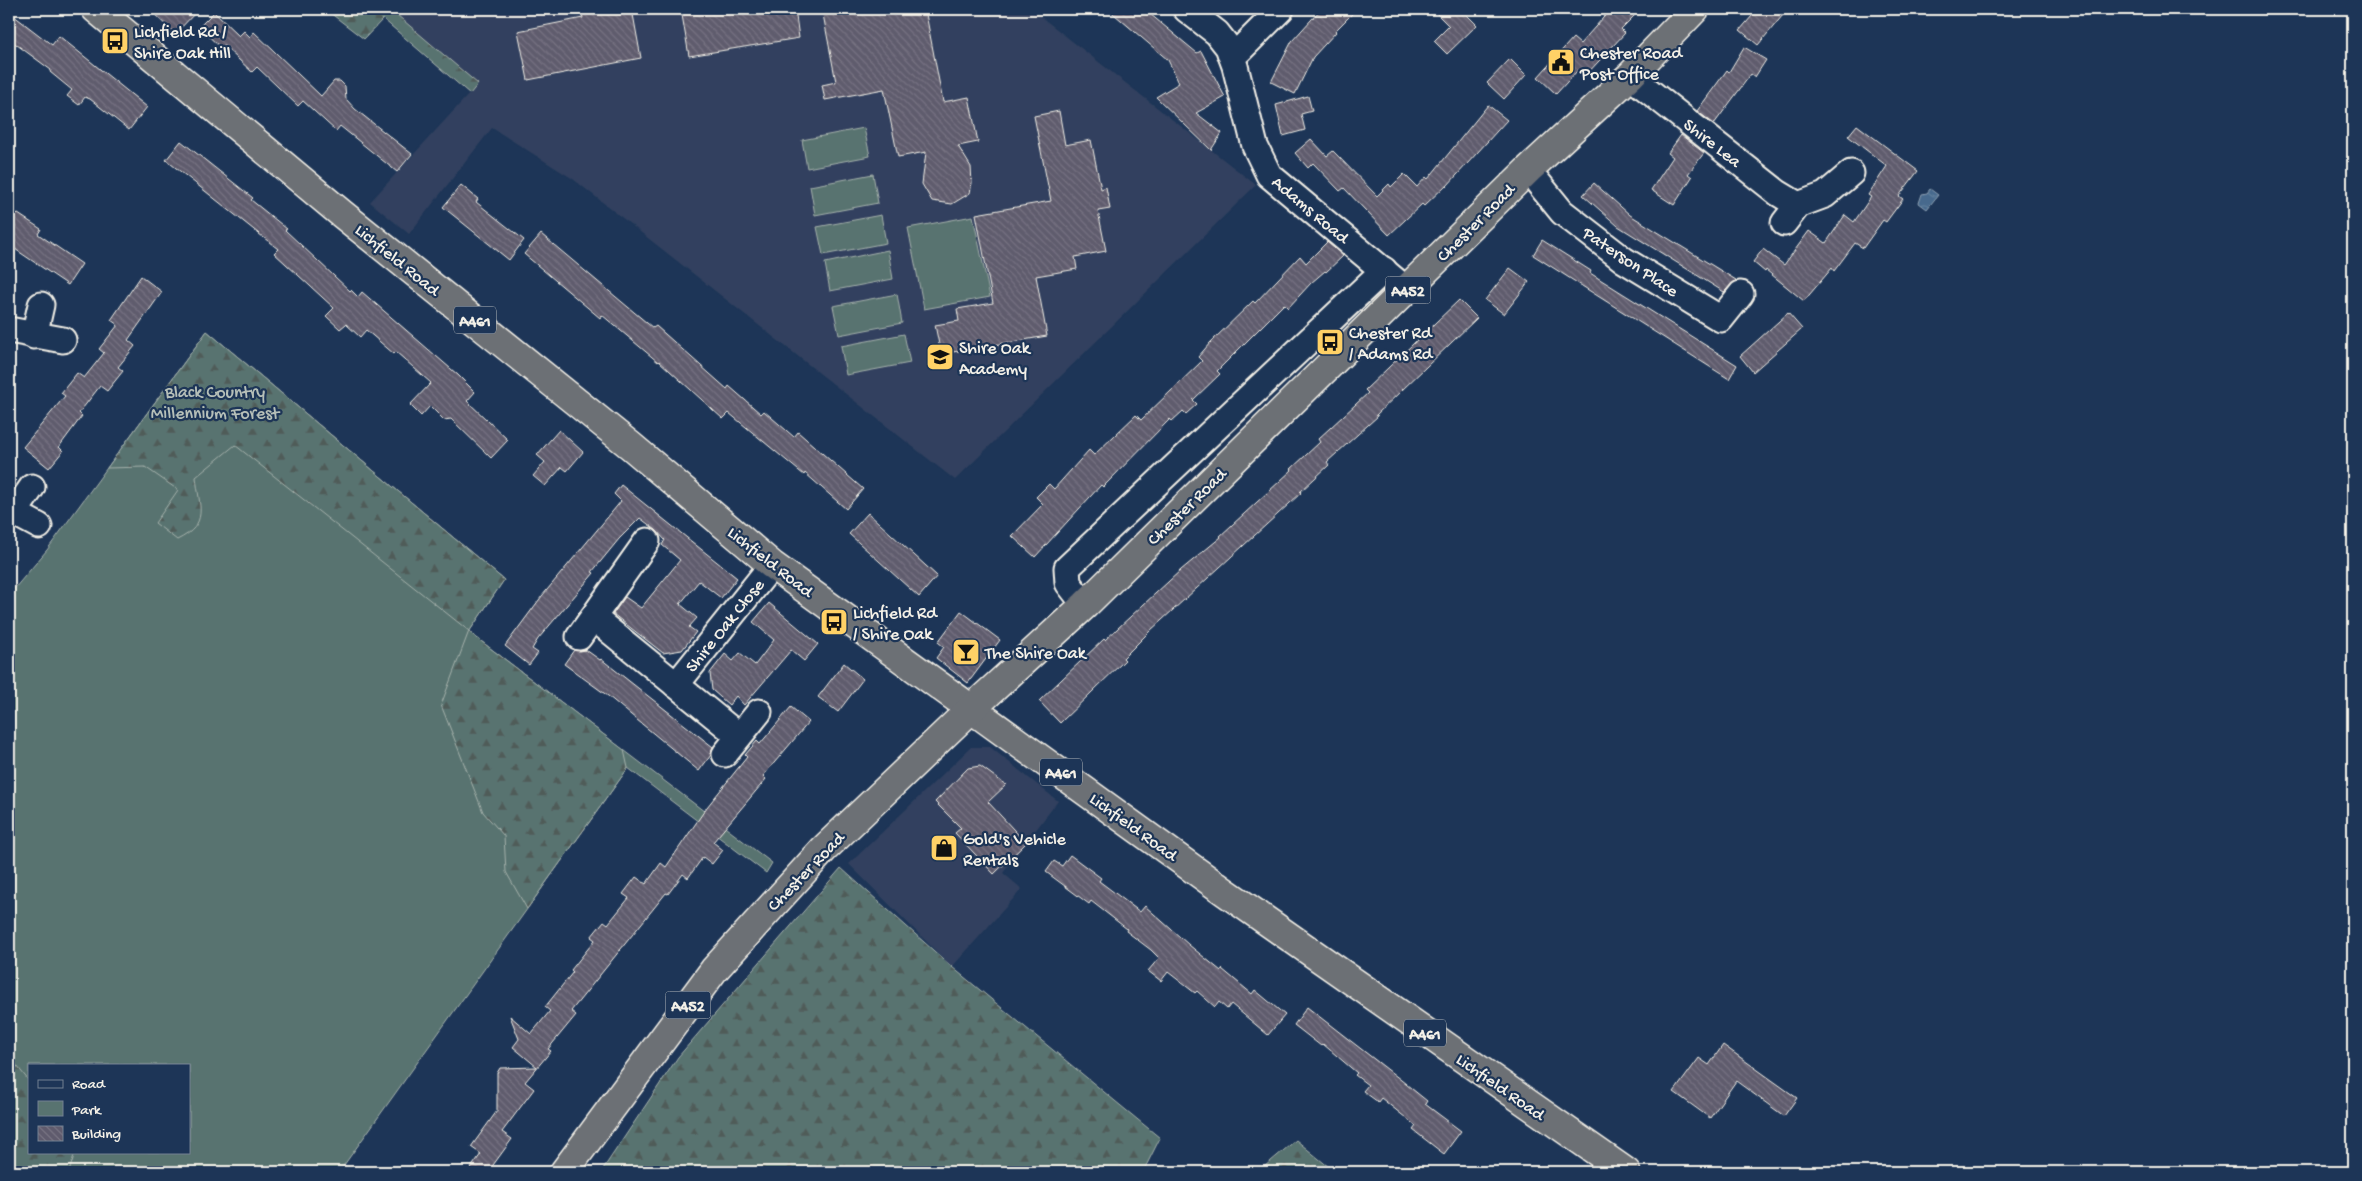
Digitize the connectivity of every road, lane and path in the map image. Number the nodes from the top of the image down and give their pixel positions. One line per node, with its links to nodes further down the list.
1 (96, 9): 20 (highway, Lichfield Road / A461)
2 (1186, 9): 5 (street, Adams Road)
3 (1281, 9): 5 (street)
4 (1695, 9): 6 (highway, Chester Road / A452)
5 (1231, 55): 9 (street, Adams Road)
6 (1630, 76): 7 (highway, Chester Road / A452); 8 (street, Shire Lea)
7 (1528, 170): 10 (highway, Chester Road / A452); 11 (street, Paterson Place)
8 (1851, 173)
9 (1384, 270): 10 (street, Adams Road); 21 (street, Chester Road)
10 (1406, 291): 21 (highway, Chester Road / A452)
11 (1741, 294)
12 (41, 305): 14 (street)
13 (9, 330): 14 (street)
14 (34, 336): 15 (street)
15 (63, 340)
16 (32, 487): 17 (street)
17 (11, 511): 18 (street)
18 (39, 526)
19 (647, 541): 22 (street, Shire Oak Close)
20 (772, 565): 22 (street, Shire Oak Close); 23 (highway, Lichfield Road / A461)
21 (1085, 605): 23 (highway, Chester Road / A452)
22 (676, 685): 24 (street, Shire Oak Close)
23 (971, 709): 25 (highway, Chester Road / A452); 26 (highway, Lichfield Road / A461)
24 (759, 712)
25 (564, 1172)
26 (1626, 1172)

